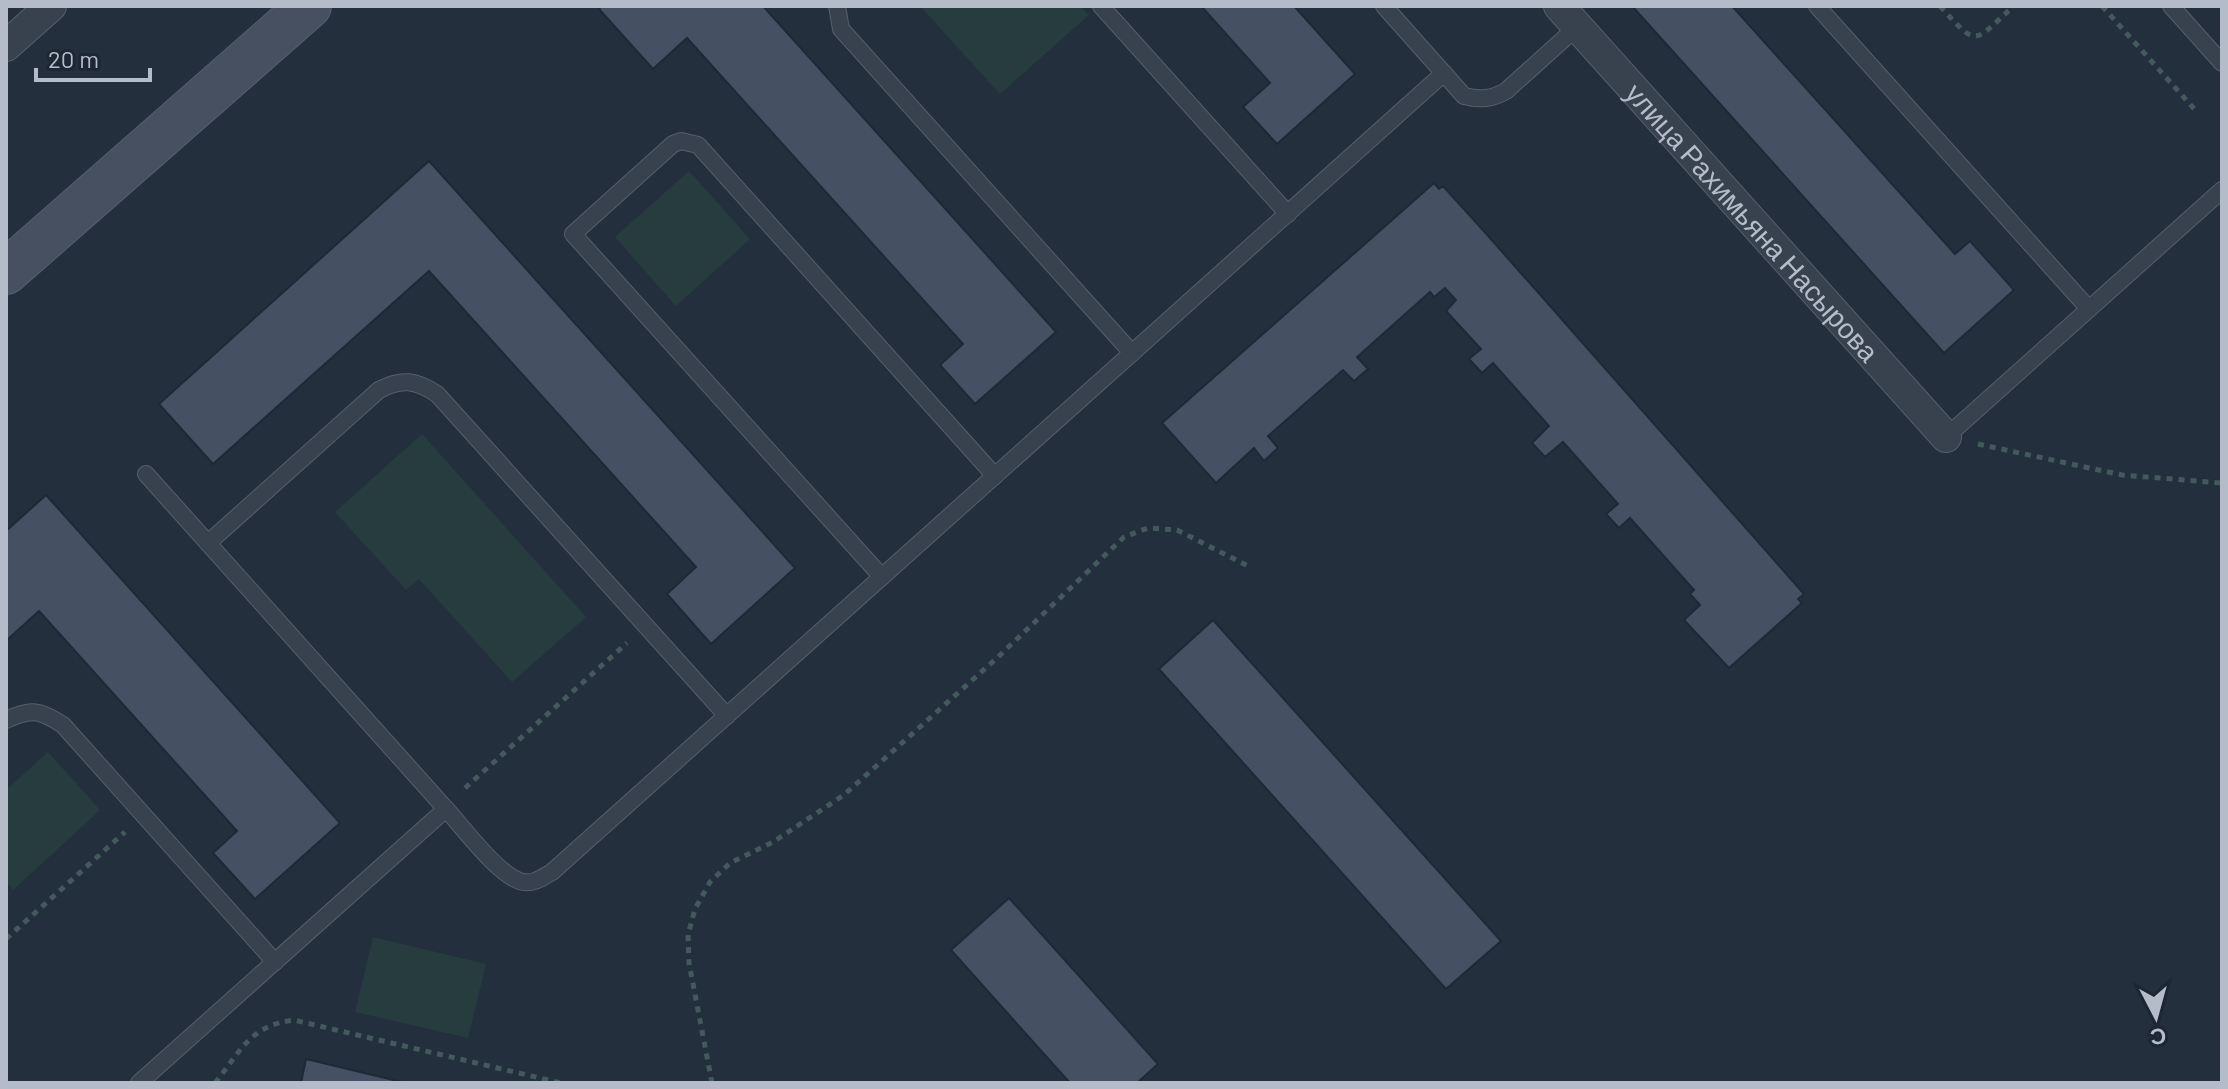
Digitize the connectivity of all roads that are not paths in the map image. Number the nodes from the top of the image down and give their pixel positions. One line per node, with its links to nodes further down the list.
1 (51, 6): 9 (street)
2 (309, 6): 14 (main road)
3 (837, 6): 16 (lane)
4 (1101, 6): 13 (lane)
5 (1384, 6): 11 (lane)
6 (1817, 6): 15 (lane)
7 (2171, 6): 10 (lane)
8 (1568, 16): 11 (lane); 17 (street, улица Рахимьяна Насырова)
9 (6, 46)
10 (2222, 63)
11 (1444, 73): 13 (lane)
12 (2222, 190): 15 (lane)
13 (1288, 214): 16 (lane)
14 (6, 272)
15 (2089, 309): 17 (lane)
16 (1132, 353): 19 (lane)
17 (1946, 437)
18 (146, 474): 20 (lane)
19 (995, 476): 21 (lane); 21 (lane)
20 (208, 543): 22 (lane); 24 (lane)
21 (882, 577): 22 (lane)
22 (727, 716): 24 (lane)
23 (6, 720): 25 (lane)
24 (445, 808): 25 (lane)
25 (275, 962): 26 (lane)
26 (139, 1083)

